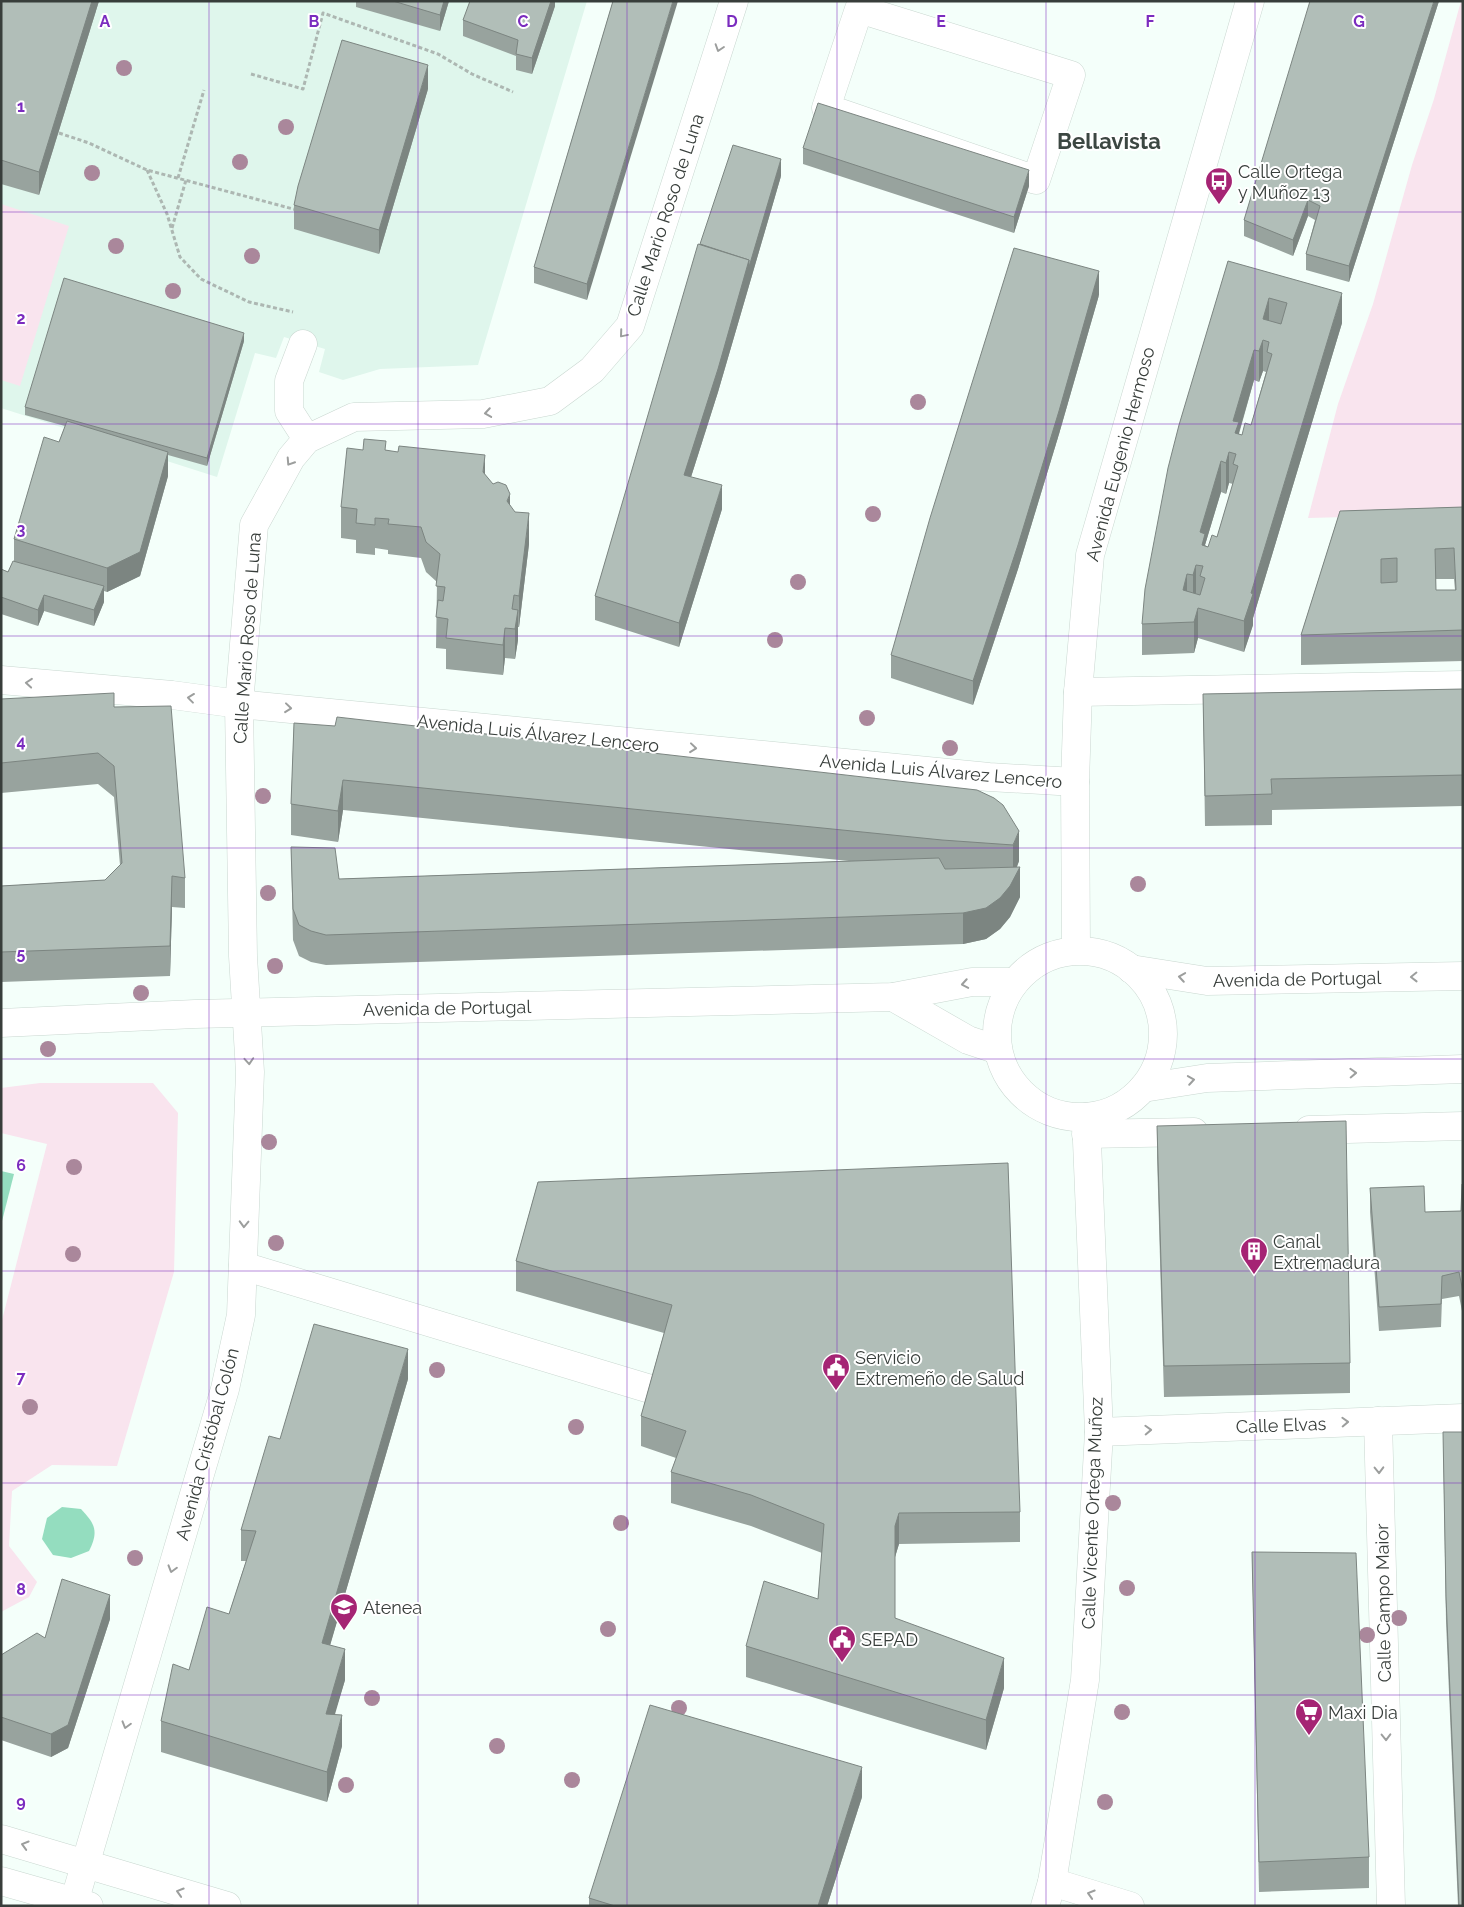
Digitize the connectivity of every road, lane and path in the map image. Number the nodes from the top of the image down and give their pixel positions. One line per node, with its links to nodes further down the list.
1 (734, 1): 15 (street, Calle Mario Roso de Luna, one-way to 15)
2 (1250, 1): 18 (street, Avenida Eugenio Hermoso)
3 (251, 74): 5 (path)
4 (204, 90): 9 (path)
5 (513, 92)
6 (826, 108): 6 (street)
7 (59, 133): 8 (path)
8 (147, 170): 9 (path); 12 (path)
9 (178, 178): 10 (path)
10 (186, 180): 11 (path); 12 (path)
11 (298, 210)
12 (172, 228): 13 (path)
13 (294, 312)
14 (303, 344): 15 (street)
15 (307, 440): 19 (street, Calle Mario Roso de Luna, one-way to 19)
16 (1, 680): 19 (street, Avenida Luis Álvarez Lencero, one-way to 16)
17 (1463, 685): 18 (street)
18 (1078, 692): 20 (street, Avenida Eugenio Hermoso)
19 (239, 704): 20 (street, Avenida Luis Álvarez Lencero, one-way to 20); 26 (street, Calle Mario Roso de Luna)
20 (1075, 782): 21 (street, Avenida Eugenio Hermoso)
21 (1076, 950): 22 (street); 24 (street)
22 (1131, 969): 23 (street, Avenida de Portugal, one-way to 22); 30 (street)
23 (1463, 976)
24 (1014, 982): 25 (street, Avenida de Portugal, one-way to 25); 28 (street)
25 (893, 997): 26 (street, Avenida de Portugal); 28 (street)
26 (246, 1013): 27 (street, Avenida de Portugal); 35 (street, Avenida Cristóbal Colón, one-way to 35)
27 (1, 1023)
28 (998, 1050): 31 (street)
29 (1463, 1069): 30 (street, one-way to 29)
30 (1143, 1088): 31 (street)
31 (1086, 1125): 34 (street); 39 (street, Calle Vicente Ortega Muñoz)
32 (1463, 1126): 33 (street)
33 (1284, 1130)
34 (1215, 1132)
35 (243, 1266): 36 (street); 41 (street, Avenida Cristóbal Colón, one-way to 41)
36 (647, 1388)
37 (1463, 1418): 38 (street, Calle Elvas)
38 (1378, 1421): 39 (street, Calle Elvas, one-way to 38); 47 (street, Calle Campo Maior, one-way to 47)
39 (1099, 1432): 43 (street, Calle Vicente Ortega Muñoz)
40 (1, 1839): 41 (street, one-way to 40)
41 (84, 1863): 44 (street, Avenida Cristóbal Colón); 45 (street, one-way to 41)
42 (1, 1881): 44 (street)
43 (1049, 1894): 46 (street, one-way to 43)
44 (78, 1904)
45 (227, 1906)
46 (1130, 1906)
47 (1391, 1906)

